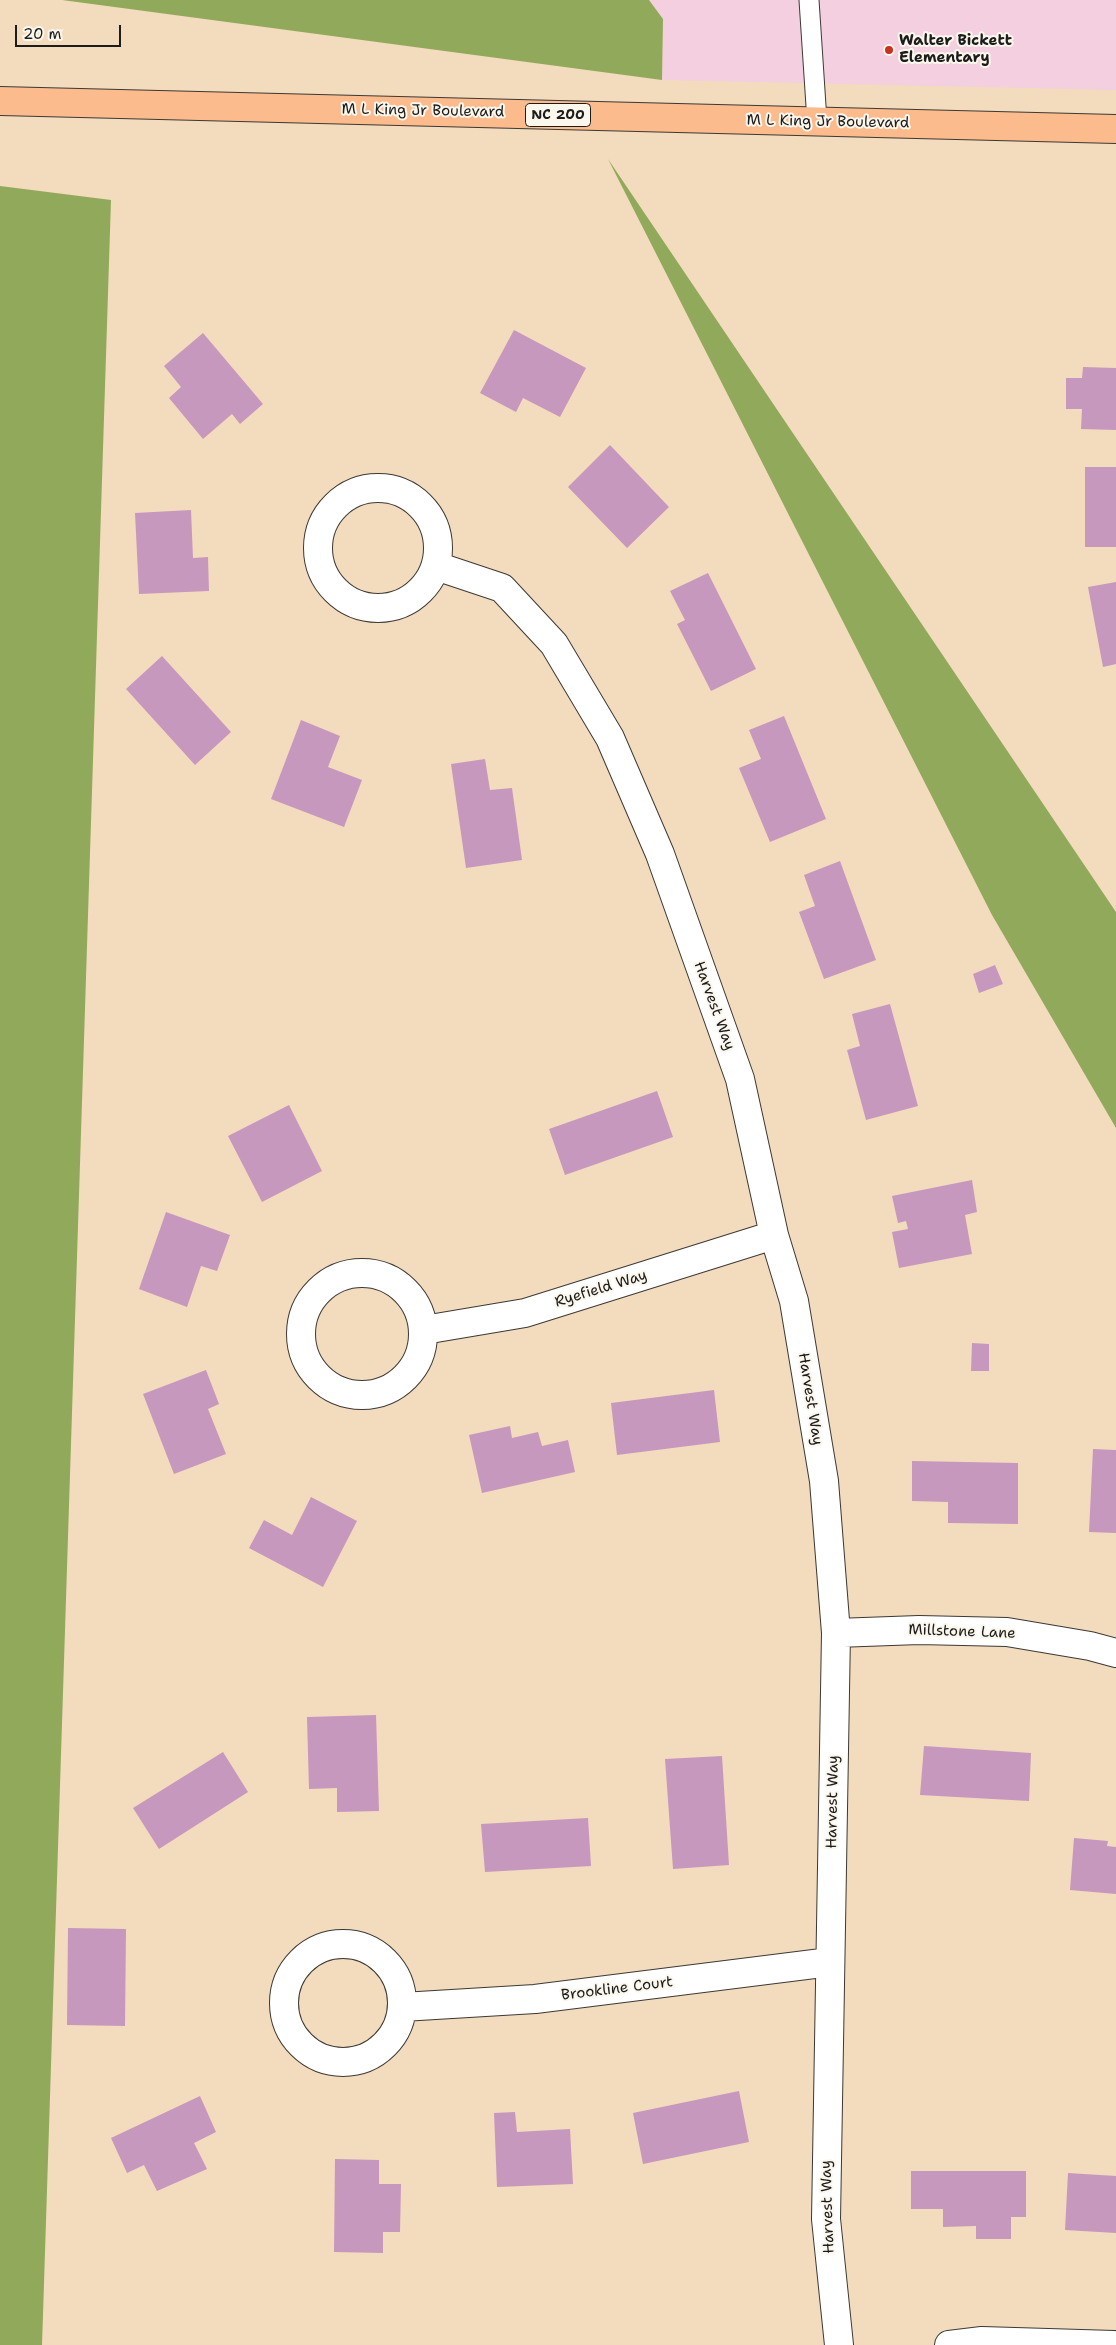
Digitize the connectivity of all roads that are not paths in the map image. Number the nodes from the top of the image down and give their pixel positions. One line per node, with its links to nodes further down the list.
1 (809, 0): 3 (lane)
2 (0, 101): 3 (main road, M L King Jr Boulevard / NC 200)
3 (817, 121): 4 (main road, M L King Jr Boulevard / NC 200)
4 (1116, 129)
5 (436, 566): 5 (street); 6 (street, Harvest Way)
6 (774, 1235): 7 (street, Ryefield Way); 8 (street, Harvest Way)
7 (424, 1330): 7 (street)
8 (836, 1633): 9 (street, Millstone Lane); 10 (street, Harvest Way)
9 (1116, 1653)
10 (830, 1962): 11 (street, Brookline Court); 12 (street, Harvest Way)
11 (402, 2006): 11 (street)
12 (839, 2345)
13 (949, 2345): 14 (street)
14 (1114, 2345)

